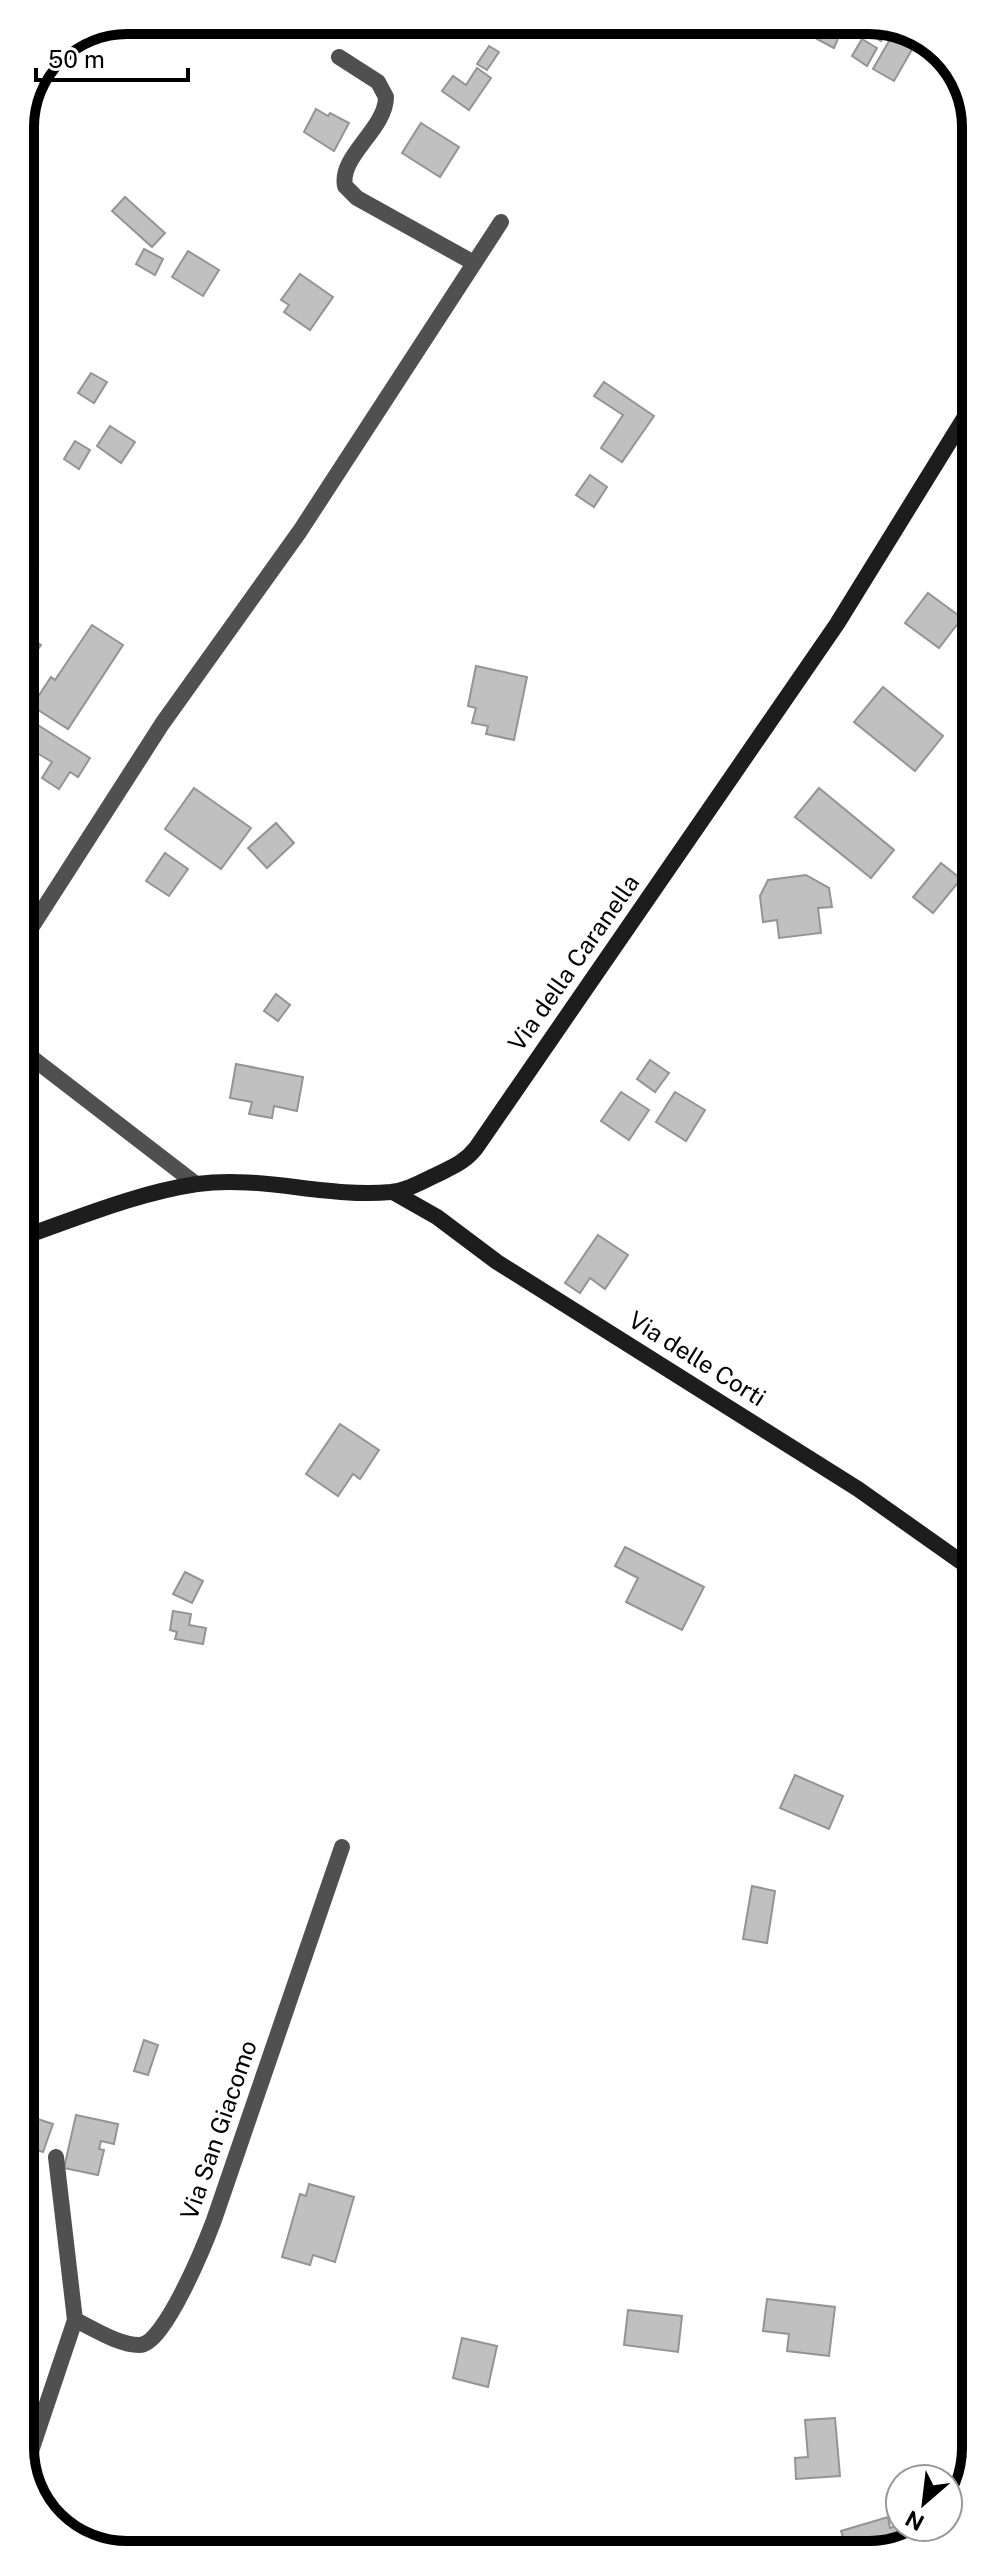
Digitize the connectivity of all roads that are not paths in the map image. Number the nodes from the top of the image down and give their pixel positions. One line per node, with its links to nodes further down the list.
1 (339, 57): 3 (street)
2 (501, 222): 3 (street)
3 (474, 263): 5 (street)
4 (962, 422): 8 (main road, Via della Caranella)
5 (34, 923)
6 (34, 1059): 7 (street)
7 (196, 1184): 8 (main road, Via della Caranella); 9 (main road, Via della Caranella)
8 (393, 1192): 10 (main road, Via delle Corti)
9 (34, 1233)
10 (962, 1563)
11 (342, 1847): 13 (street, Via San Giacomo)
12 (56, 2157): 13 (street)
13 (75, 2320): 14 (street)
14 (34, 2442)

